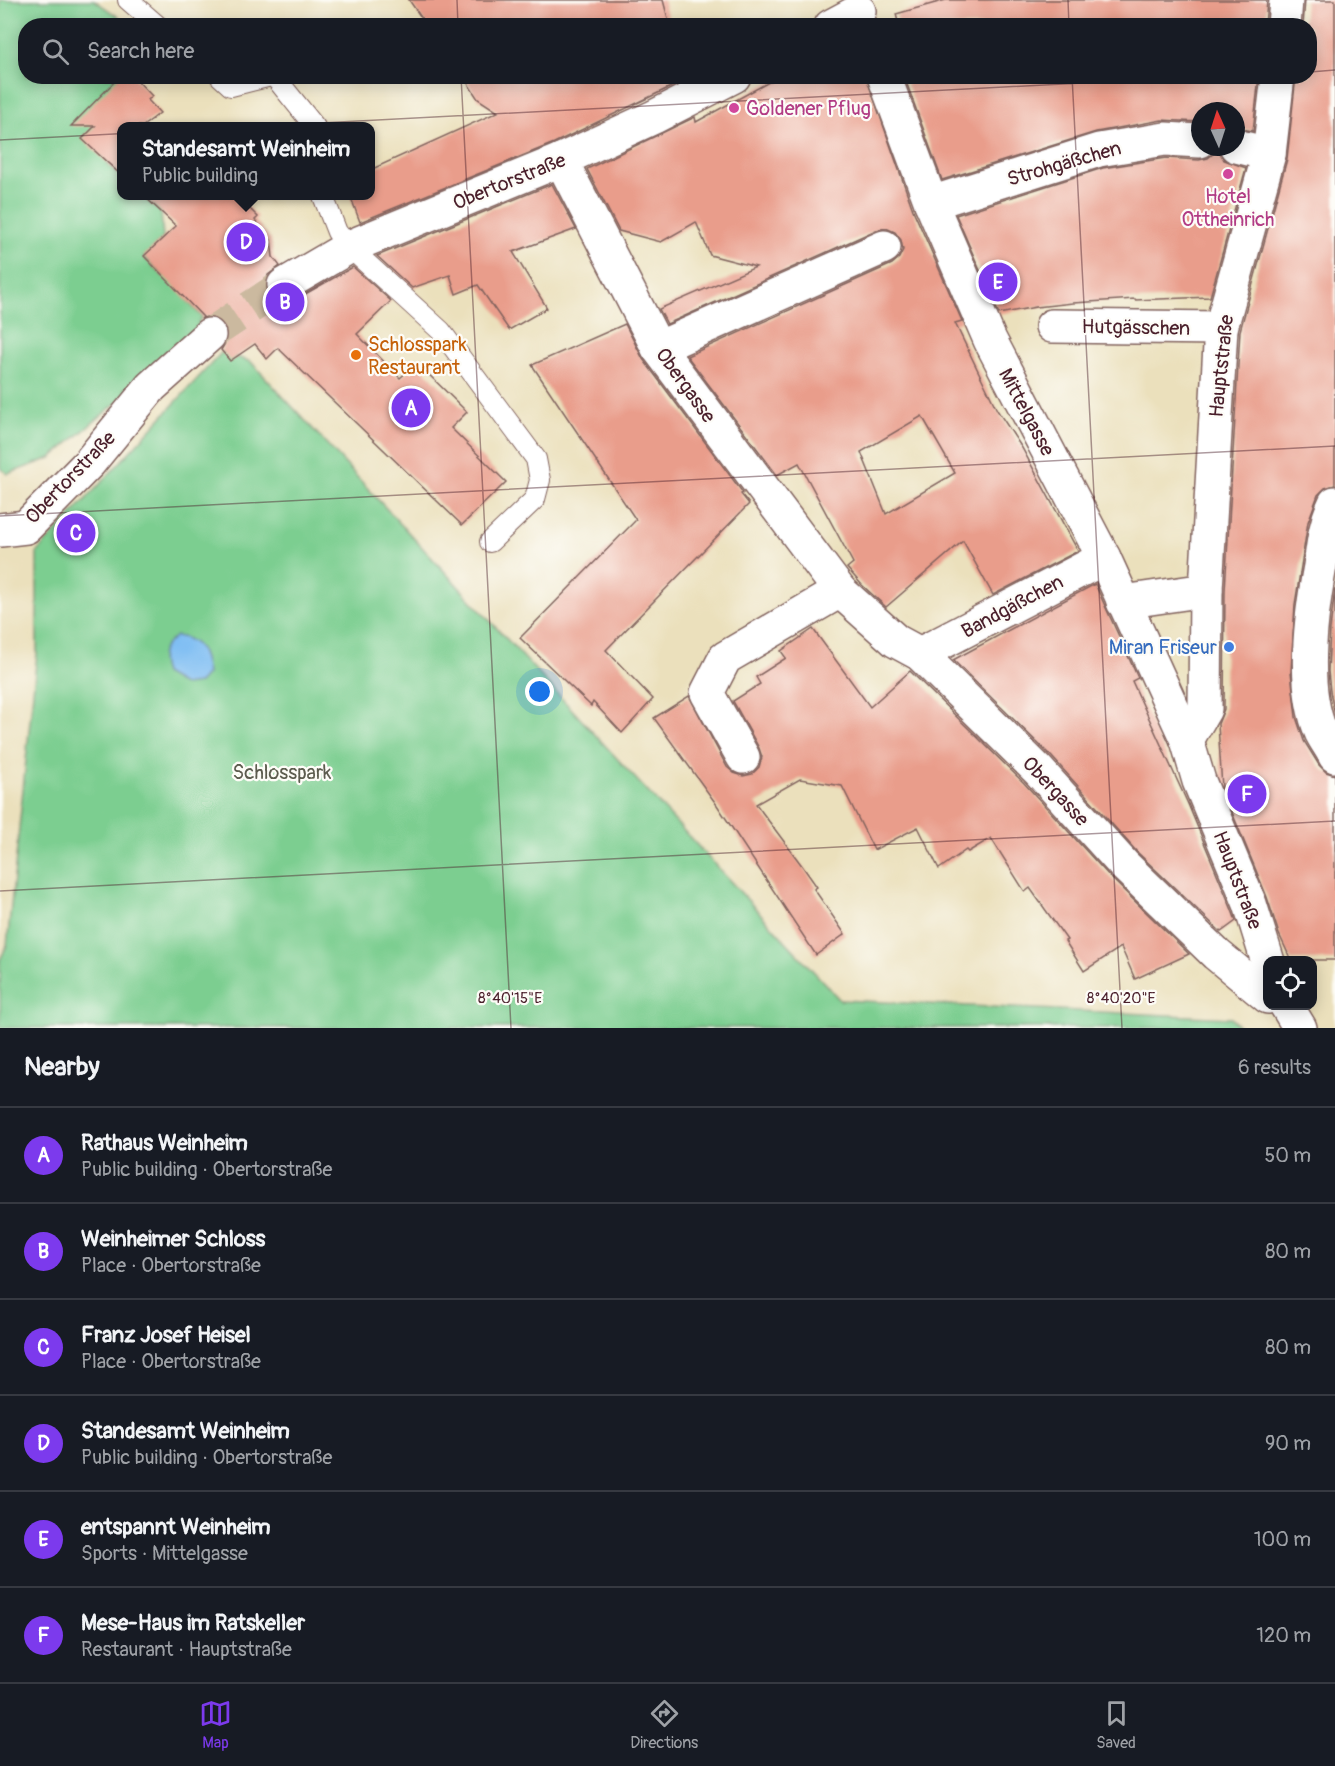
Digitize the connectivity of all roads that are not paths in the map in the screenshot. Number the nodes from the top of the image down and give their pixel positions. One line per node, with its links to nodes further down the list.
1 (128, 0): 3 (lane)
2 (1286, 0): 4 (street)
3 (149, 18)
4 (1285, 18)
5 (280, 84): 9 (lane)
6 (718, 84): 13 (street, Obertorstraße)
7 (887, 84): 15 (street, Mittelgasse)
8 (1277, 84): 12 (street, Hauptstraße)
9 (312, 122)
10 (1191, 140): 15 (street, Strohgäßchen)
11 (1245, 148): 12 (street)
12 (1269, 154): 20 (street, Hauptstraße)
13 (561, 160): 16 (street, Obertorstraße); 22 (street, Obergasse)
14 (325, 200): 16 (lane)
15 (931, 203): 26 (street, Mittelgasse)
16 (350, 247): 18 (street, Obertorstraße); 25 (lane)
17 (884, 247): 22 (street)
18 (284, 285)
19 (1052, 326): 20 (street, Hutgässchen)
20 (1221, 328): 27 (street, Hauptstraße)
21 (208, 335): 24 (street, Obertorstraße)
22 (658, 348): 28 (street, Obergasse)
23 (1335, 503): 32 (street)
24 (0, 530)
25 (490, 542)
26 (1104, 558): 29 (street, Mittelgasse); 30 (street, Bandgäßchen)
27 (1206, 590): 29 (street); 31 (street, Hauptstraße)
28 (840, 591): 30 (street, Obergasse); 33 (street)
29 (1124, 602): 31 (street, Mittelgasse)
30 (920, 654): 35 (street, Obergasse)
31 (1187, 740): 34 (street, Hauptstraße)
32 (1335, 756)
33 (743, 757)
34 (1266, 956)
35 (1285, 1011)

